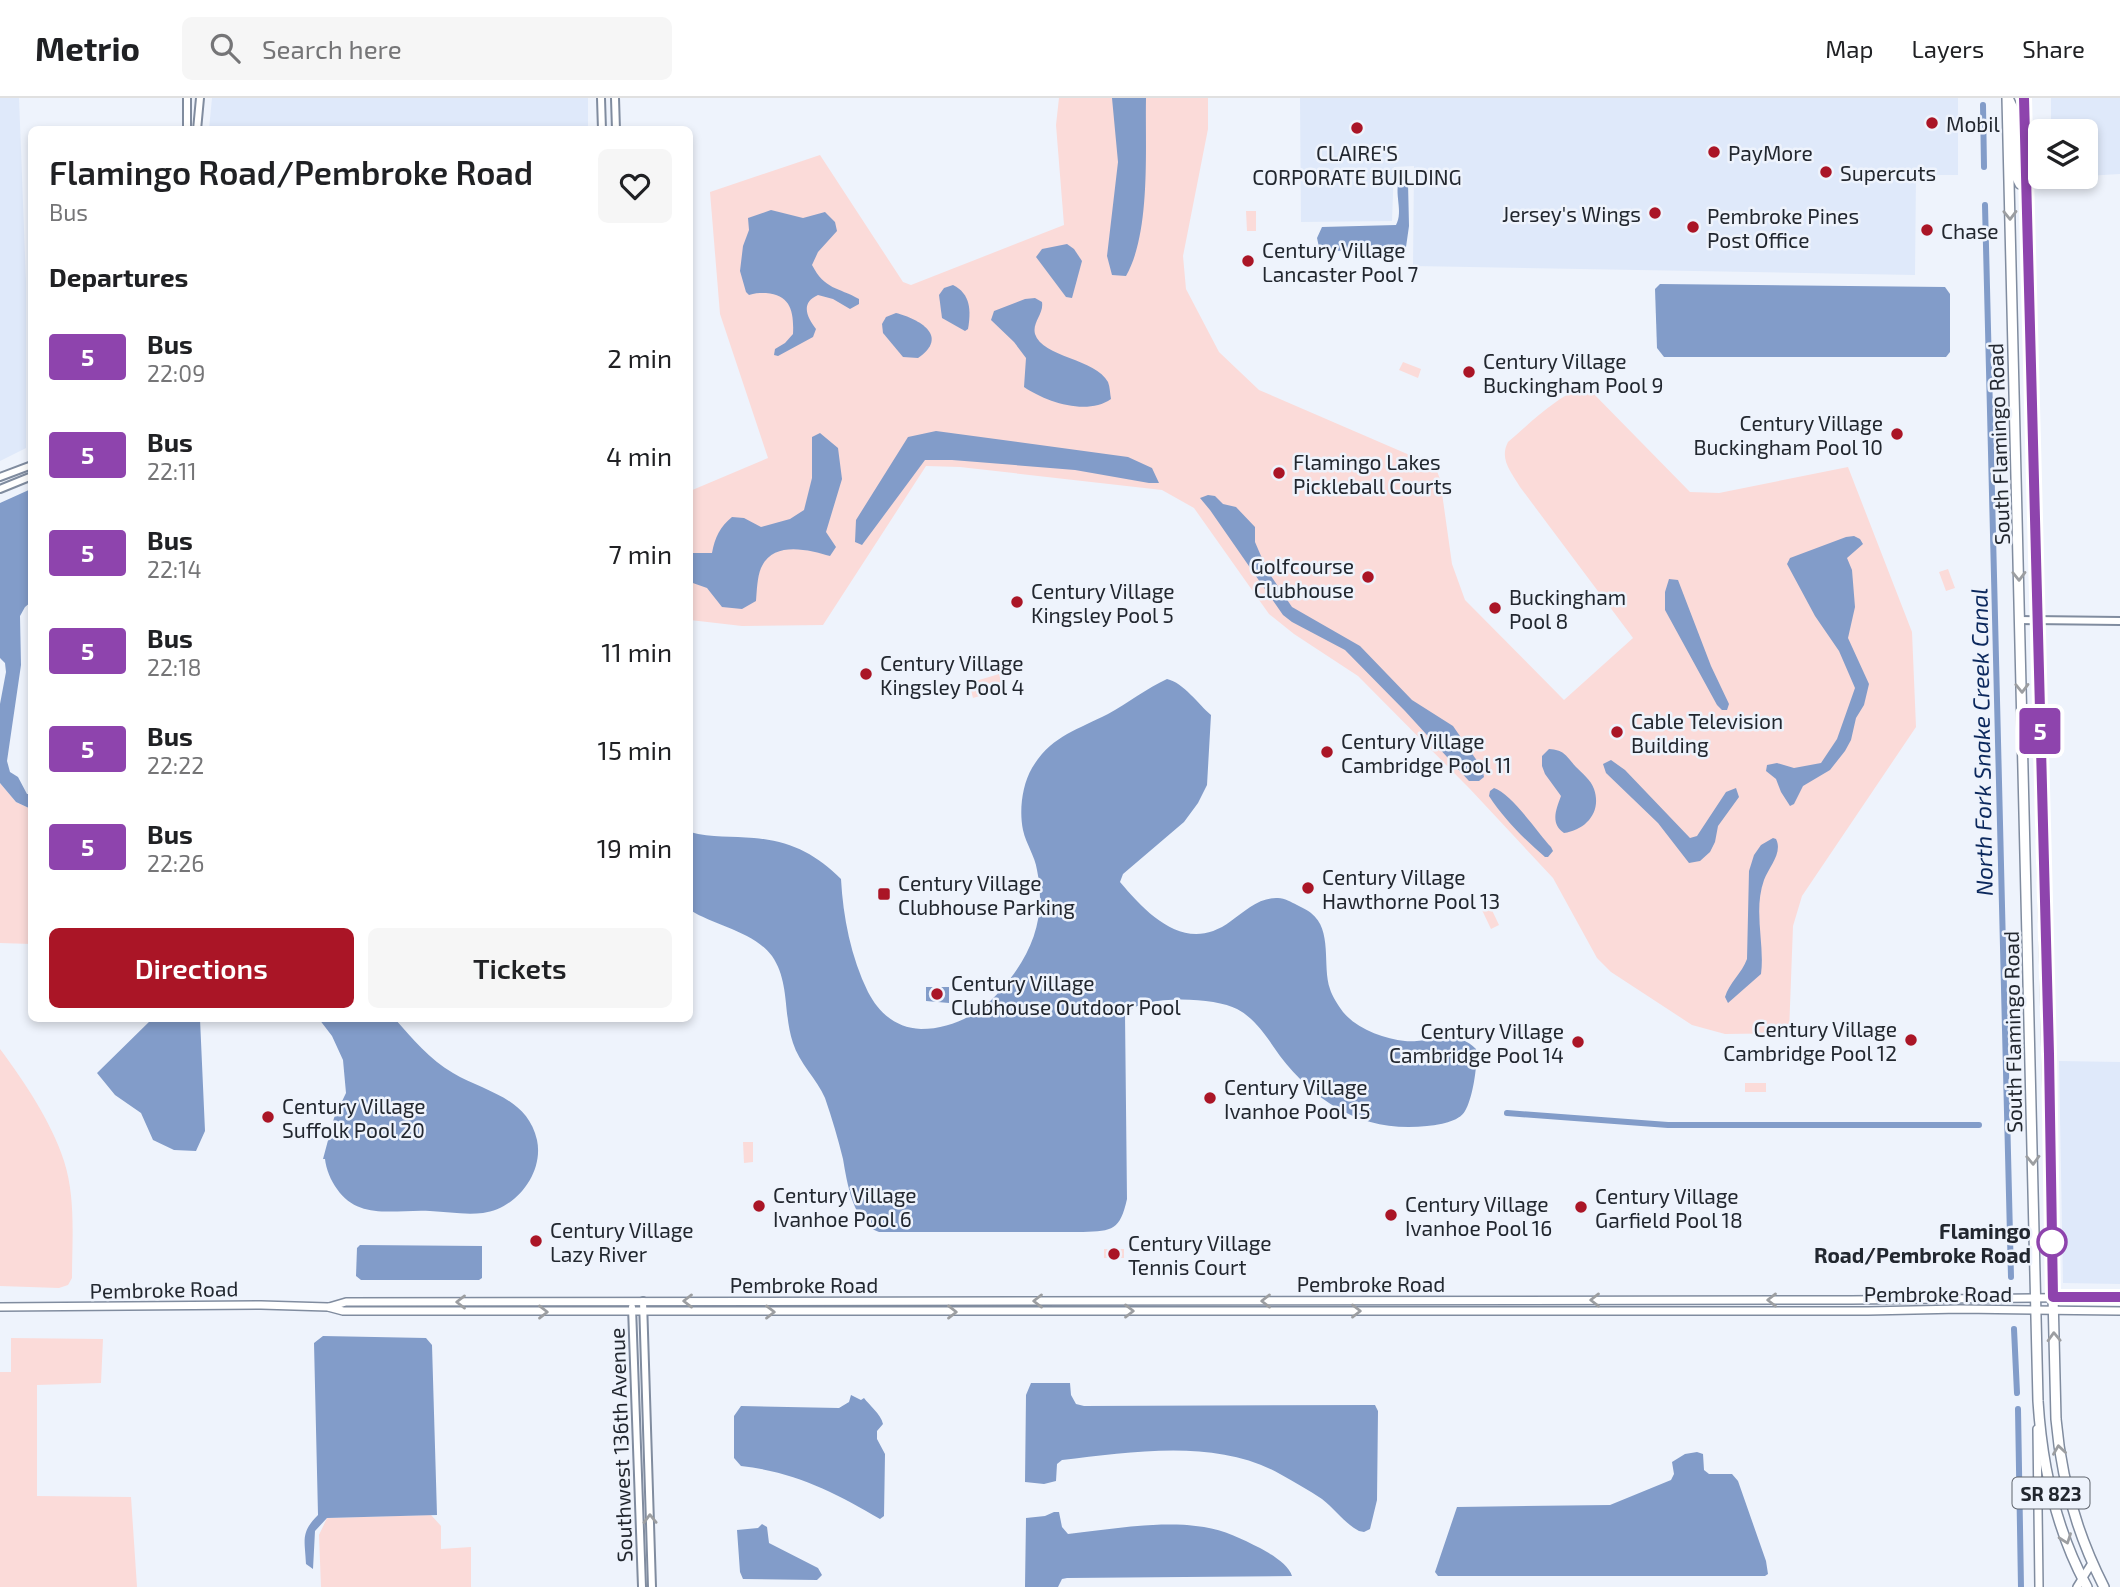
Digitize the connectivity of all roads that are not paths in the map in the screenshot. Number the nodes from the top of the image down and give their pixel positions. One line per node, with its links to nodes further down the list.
1 (187, 98): 7 (street)
2 (200, 98): 8 (street)
3 (601, 98): 9 (street)
4 (615, 98): 10 (street)
5 (2008, 98): 11 (highway); 16 (highway, South Flamingo Road / SR 823, one-way to 16)
6 (2024, 98): 11 (highway, South Flamingo Road / SR 823)
7 (187, 126)
8 (197, 126)
9 (602, 126)
10 (616, 126)
11 (2026, 187): 17 (highway, South Flamingo Road / SR 823)
12 (28, 466): 13 (street)
13 (0, 477)
14 (28, 478): 15 (street)
15 (0, 489)
16 (2020, 620): 17 (street); 19 (highway, South Flamingo Road / SR 823, one-way to 19)
17 (2037, 620): 18 (street); 20 (highway, South Flamingo Road / SR 823)
18 (2120, 621)
19 (2037, 1297): 20 (main road, Pembroke Road); 22 (main road, Pembroke Road); 27 (highway, South Flamingo Road / SR 823)
20 (2053, 1297): 21 (main road, Pembroke Road); 28 (highway, South Flamingo Road / SR 823)
21 (2120, 1297)
22 (1815, 1300): 24 (main road, Pembroke Road, one-way to 24); 29 (street)
23 (632, 1301): 24 (main road, Pembroke Road); 26 (main road, Pembroke Road, one-way to 26); 31 (street, Southwest 136th Avenue)
24 (643, 1301): 32 (street, Southwest 136th Avenue)
25 (0, 1307): 26 (main road, Pembroke Road)
26 (328, 1307): 31 (main road, Pembroke Road, one-way to 31)
27 (2037, 1310): 28 (main road, Pembroke Road); 29 (main road, Pembroke Road); 33 (highway, South Flamingo Road / SR 823)
28 (2053, 1310): 30 (main road, Pembroke Road); 34 (highway, South Flamingo Road / SR 823, one-way to 28)
29 (1815, 1311): 32 (main road, Pembroke Road, one-way to 29)
30 (2120, 1311)
31 (632, 1312): 32 (main road, Pembroke Road); 36 (street, Southwest 136th Avenue)
32 (644, 1312): 37 (street, Southwest 136th Avenue, one-way to 32)
33 (2038, 1401): 35 (highway, SR 823, one-way to 35); 38 (main road, South Flamingo Road)
34 (2092, 1563): 35 (main road); 39 (highway, SR 823)
35 (2082, 1585)
36 (642, 1587)
37 (652, 1587)
38 (2039, 1587)
39 (2104, 1587)

